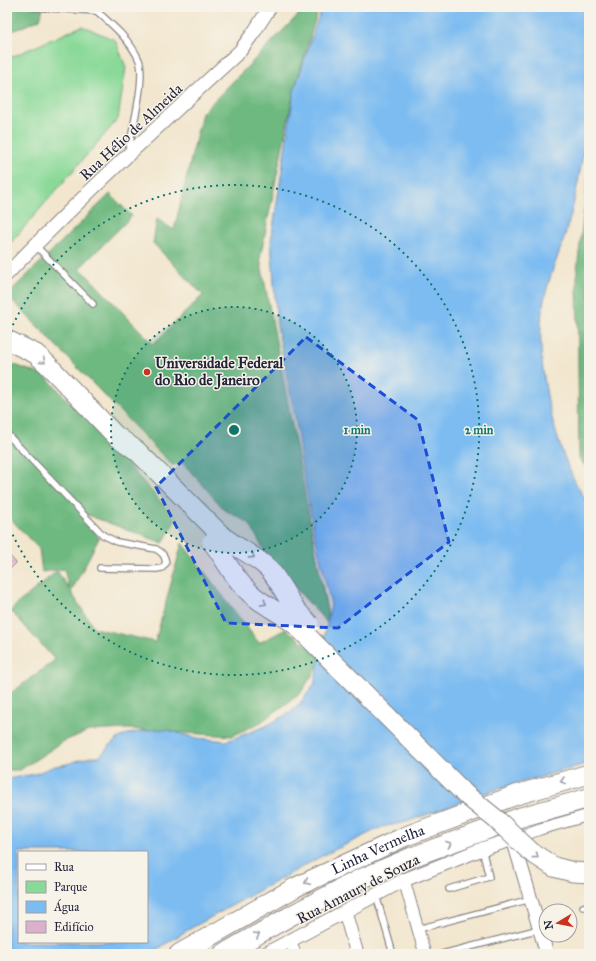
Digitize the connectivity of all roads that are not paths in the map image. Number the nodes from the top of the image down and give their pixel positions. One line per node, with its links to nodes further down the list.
1 (33, 7): 3 (lane)
2 (270, 7): 4 (street, Rua Hélio de Almeida)
3 (94, 9): 4 (lane)
4 (128, 156): 5 (street, Rua Hélio de Almeida)
5 (35, 245): 6 (street, Rua Hélio de Almeida); 7 (lane)
6 (7, 274)
7 (92, 304)
8 (8, 341): 10 (highway, one-way to 10)
9 (7, 434): 11 (lane)
10 (179, 500): 15 (highway, one-way to 15, bridge); 15 (highway, one-way to 15, bridge)
11 (100, 568)
12 (589, 774): 29 (highway, Linha Vermelha, one-way to 29)
13 (589, 798): 30 (highway, Linha Vermelha, one-way to 13)
14 (589, 815): 16 (street)
15 (497, 820): 18 (highway, one-way to 18, bridge)
16 (513, 839): 17 (street, Rua Amaury de Souza); 22 (street)
17 (482, 849): 19 (street, Rua Amaury de Souza); 20 (lane)
18 (589, 873)
19 (404, 880): 21 (street, Rua Amaury de Souza); 25 (street)
20 (449, 888)
21 (376, 896): 23 (street, Rua Amaury de Souza); 34 (lane)
22 (532, 899): 24 (street); 25 (lane)
23 (345, 912): 27 (street, Rua Amaury de Souza); 33 (street)
24 (538, 922)
25 (418, 929): 35 (street)
26 (538, 930): 36 (lane)
27 (291, 940): 31 (street, Rua Amaury de Souza); 32 (street)
28 (544, 943): 37 (street)
29 (180, 953)
30 (223, 954)
31 (265, 954)
32 (295, 954)
33 (357, 954)
34 (393, 954)
35 (424, 954)
36 (442, 954)
37 (547, 954)

